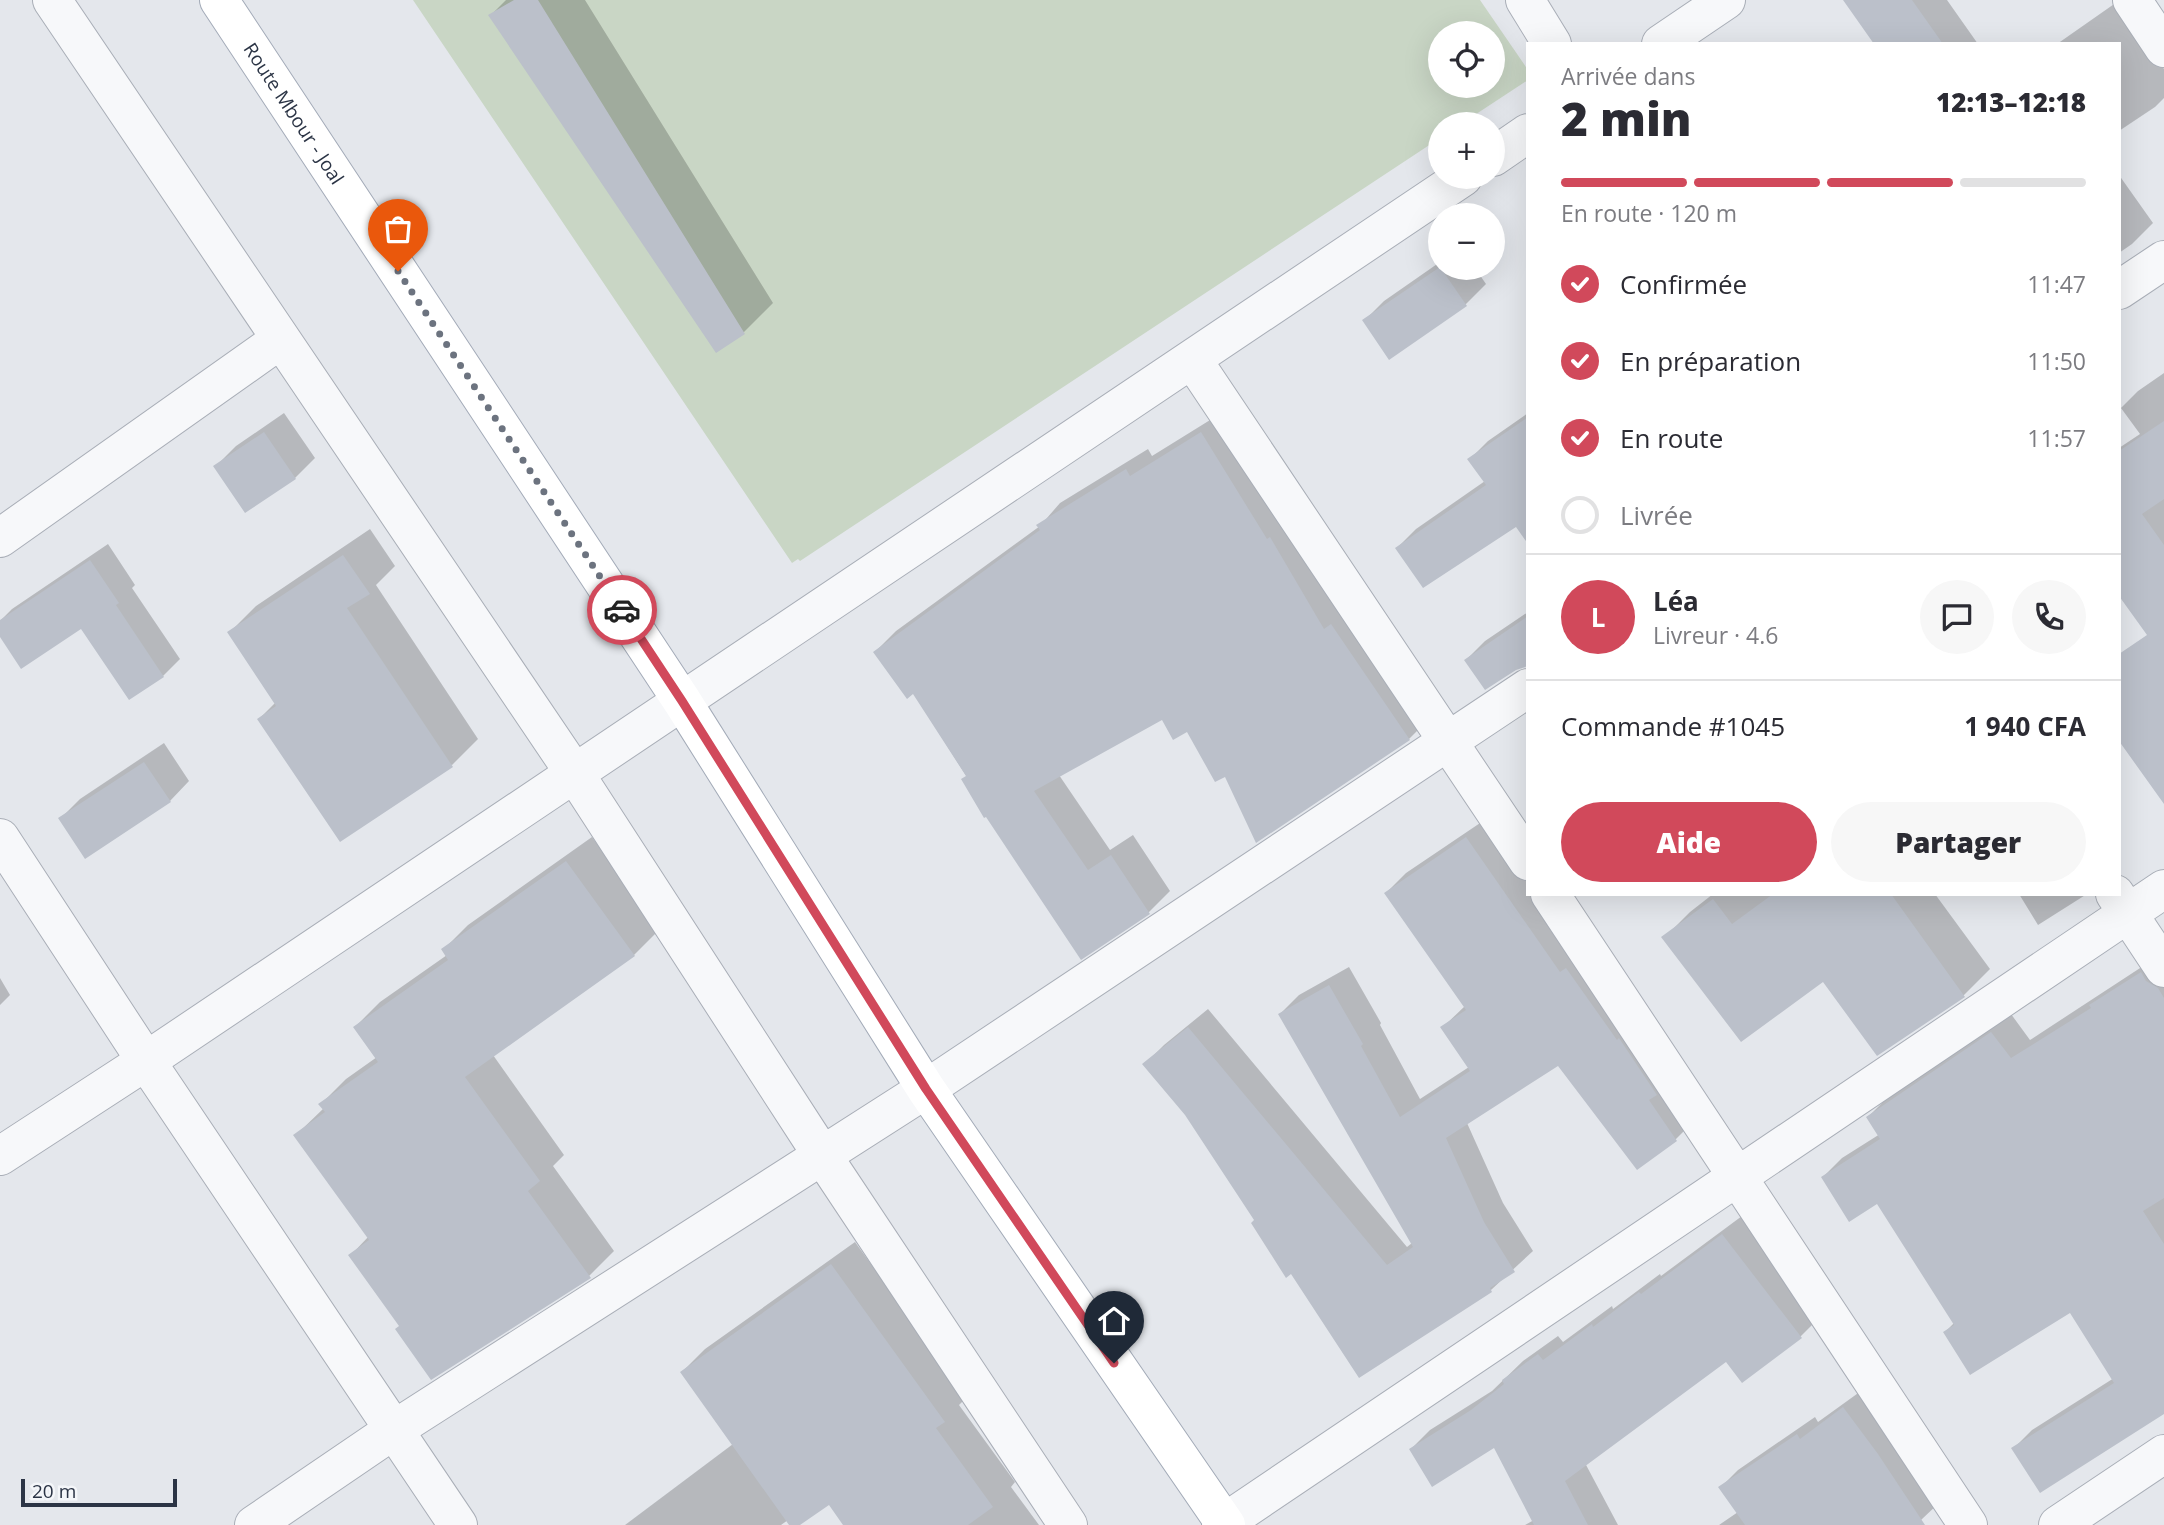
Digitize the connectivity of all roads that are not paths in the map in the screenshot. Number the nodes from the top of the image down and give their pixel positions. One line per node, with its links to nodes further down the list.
1 (52, 0): 14 (street)
2 (219, 0): 18 (main road, Route Mbour - Joal)
3 (1525, 0): 6 (street)
4 (1726, 0): 7 (street)
5 (2132, 0): 8 (street)
6 (1551, 42)
7 (1664, 42)
8 (2164, 48)
9 (1526, 134): 10 (street)
10 (1505, 149)
11 (1445, 189): 15 (street)
12 (2164, 260): 13 (street)
13 (2121, 289)
14 (281, 338): 16 (street); 20 (street)
15 (1192, 359): 18 (street); 19 (street)
16 (0, 538)
17 (1526, 689): 19 (street)
18 (682, 701): 20 (street); 28 (main road, Route Mbour - Joal)
19 (1448, 742): 22 (street); 28 (street)
20 (575, 774): 27 (street); 29 (street)
21 (0, 838): 27 (street)
22 (1526, 858)
23 (2164, 889): 25 (street)
24 (1551, 896): 31 (street)
25 (2121, 904): 26 (street); 31 (street)
26 (2164, 968)
27 (146, 1061): 30 (street); 32 (street)
28 (926, 1089): 29 (street); 34 (main road, Route Mbour - Joal)
29 (822, 1155): 32 (street); 37 (street)
30 (0, 1156)
31 (1738, 1176): 34 (street); 38 (street)
32 (395, 1429): 35 (street); 36 (street)
33 (2164, 1454): 39 (street)
34 (1224, 1524)
35 (254, 1525)
36 (458, 1525)
37 (1068, 1525)
38 (1968, 1525)
39 (2057, 1525)

